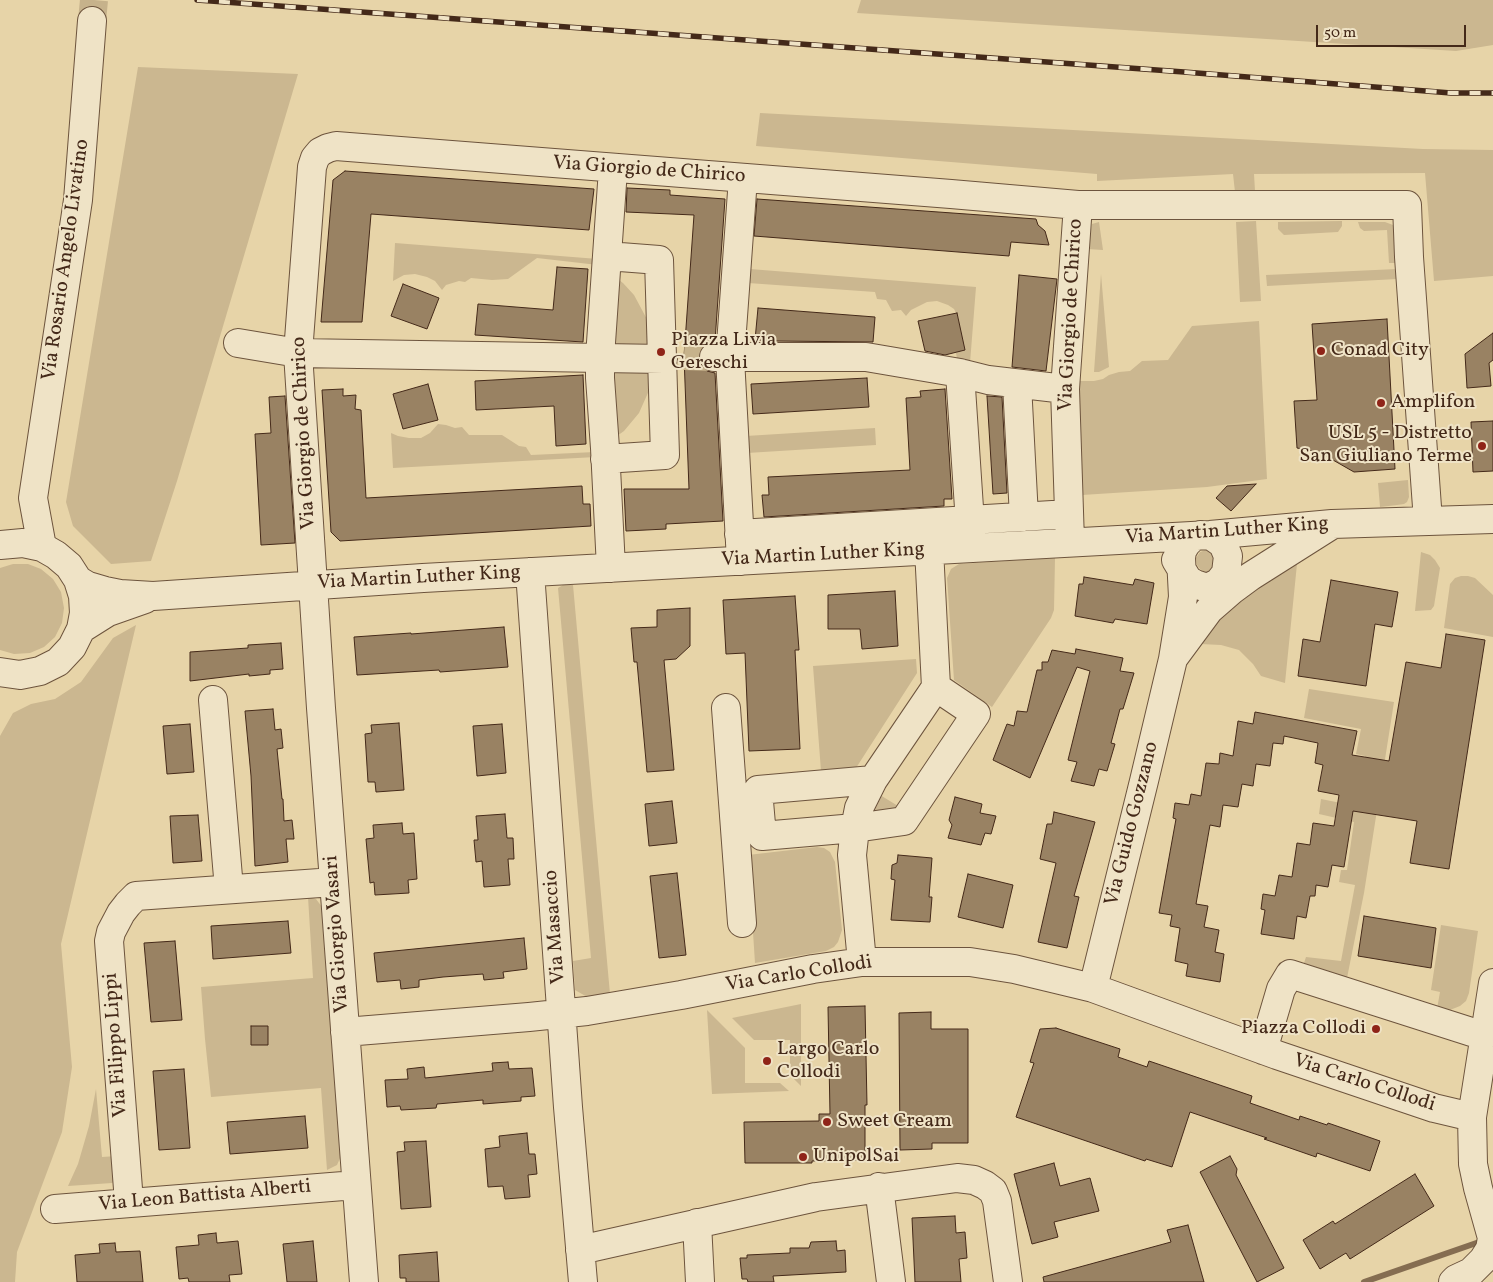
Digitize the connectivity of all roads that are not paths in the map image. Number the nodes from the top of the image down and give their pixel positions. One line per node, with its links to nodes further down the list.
1 (92, 21): 15 (street, Via Rosario Angelo Livatino)
2 (613, 169): 3 (street, Via Giorgio de Chirico); 5 (street); 7 (street, Via Giorgio de Chirico)
3 (742, 178): 4 (street, Via Giorgio de Chirico); 9 (street)
4 (1078, 205): 13 (street, Via Giorgio de Chirico); 20 (street)
5 (607, 256): 8 (street); 10 (street)
6 (238, 343): 7 (street)
7 (298, 353): 8 (street); 36 (street, Via Giorgio de Chirico)
8 (600, 357): 10 (street); 14 (street)
9 (722, 358): 11 (street); 22 (street)
10 (662, 359): 14 (street)
11 (960, 373): 12 (street); 19 (street)
12 (1008, 383): 13 (street); 17 (street)
13 (1065, 388): 16 (street, Via Giorgio de Chirico)
14 (605, 459): 31 (street)
15 (33, 498): 26 (street, Via Rosario Angelo Livatino); 27 (street, Via Rosario Angelo Livatino)
16 (1069, 514): 17 (street); 25 (street, Via Giorgio de Chirico)
17 (1024, 517): 19 (street)
18 (1493, 519): 20 (street, Via Martin Luther King)
19 (970, 520): 22 (street); 28 (street)
20 (1428, 521): 21 (street, Via Martin Luther King)
21 (1332, 524): 23 (street, Via Martin Luther King); 38 (street, Via Guido Gozzano)
22 (739, 534): 30 (street)
23 (1205, 535): 24 (street, Via Martin Luther King); 32 (street, Via Guido Gozzano); 35 (street, Via Guido Gozzano)
24 (1155, 537): 25 (street, Via Martin Luther King); 32 (street)
25 (1070, 542): 28 (street, Via Martin Luther King)
26 (2, 544): 27 (street)
27 (42, 547): 34 (street)
28 (972, 547): 29 (street, Via Martin Luther King)
29 (929, 549): 30 (street, Via Martin Luther King); 42 (street)
30 (741, 560): 31 (street, Via Martin Luther King)
31 (611, 568): 33 (street, Via Martin Luther King)
32 (1182, 569): 35 (street); 40 (street, Via Guido Gozzano)
33 (530, 572): 36 (street, Via Martin Luther King); 54 (street, Via Masaccio)
34 (78, 580): 37 (street); 39 (street)
35 (1218, 583): 38 (street, Via Guido Gozzano)
36 (312, 585): 37 (street, Via Martin Luther King); 48 (street, Via Giorgio Vasari)
37 (153, 596): 39 (street)
38 (1209, 610): 40 (street, Via Guido Gozzano)
39 (81, 629): 41 (street)
40 (1172, 659): 53 (street, Via Guido Gozzano)
41 (7, 678)
42 (936, 687): 45 (street); 47 (street)
43 (213, 700): 49 (street)
44 (726, 708): 46 (street)
45 (873, 780): 46 (street); 47 (street)
46 (745, 792): 47 (street); 50 (street)
47 (855, 828): 51 (street)
48 (334, 882): 49 (street); 55 (street, Via Giorgio Vasari)
49 (229, 889): 61 (street, Via Filippo Lippi)
50 (742, 923)
51 (862, 962): 53 (street, Via Carlo Collodi); 54 (street, Via Carlo Collodi)
52 (1493, 983): 56 (street)
53 (1093, 988): 57 (street, Via Carlo Collodi)
54 (562, 1014): 55 (street, Via Carlo Collodi); 64 (street, Via Masaccio)
55 (345, 1032): 59 (street, Via Giorgio Vasari)
56 (1484, 1036): 57 (street); 58 (street)
57 (1263, 1050): 58 (street, Via Carlo Collodi)
58 (1472, 1117): 65 (street)
59 (356, 1185): 61 (street, Via Leon Battista Alberti); 66 (street, Via Giorgio Vasari)
60 (879, 1187): 63 (street); 69 (street); 70 (street)
61 (129, 1202): 62 (street, Via Leon Battista Alberti)
62 (55, 1209)
63 (696, 1223): 64 (street); 68 (street)
64 (580, 1250): 67 (street, Via Masaccio)
65 (1452, 1281)
66 (364, 1282)
67 (583, 1282)
68 (700, 1282)
69 (891, 1282)
70 (1008, 1282)

